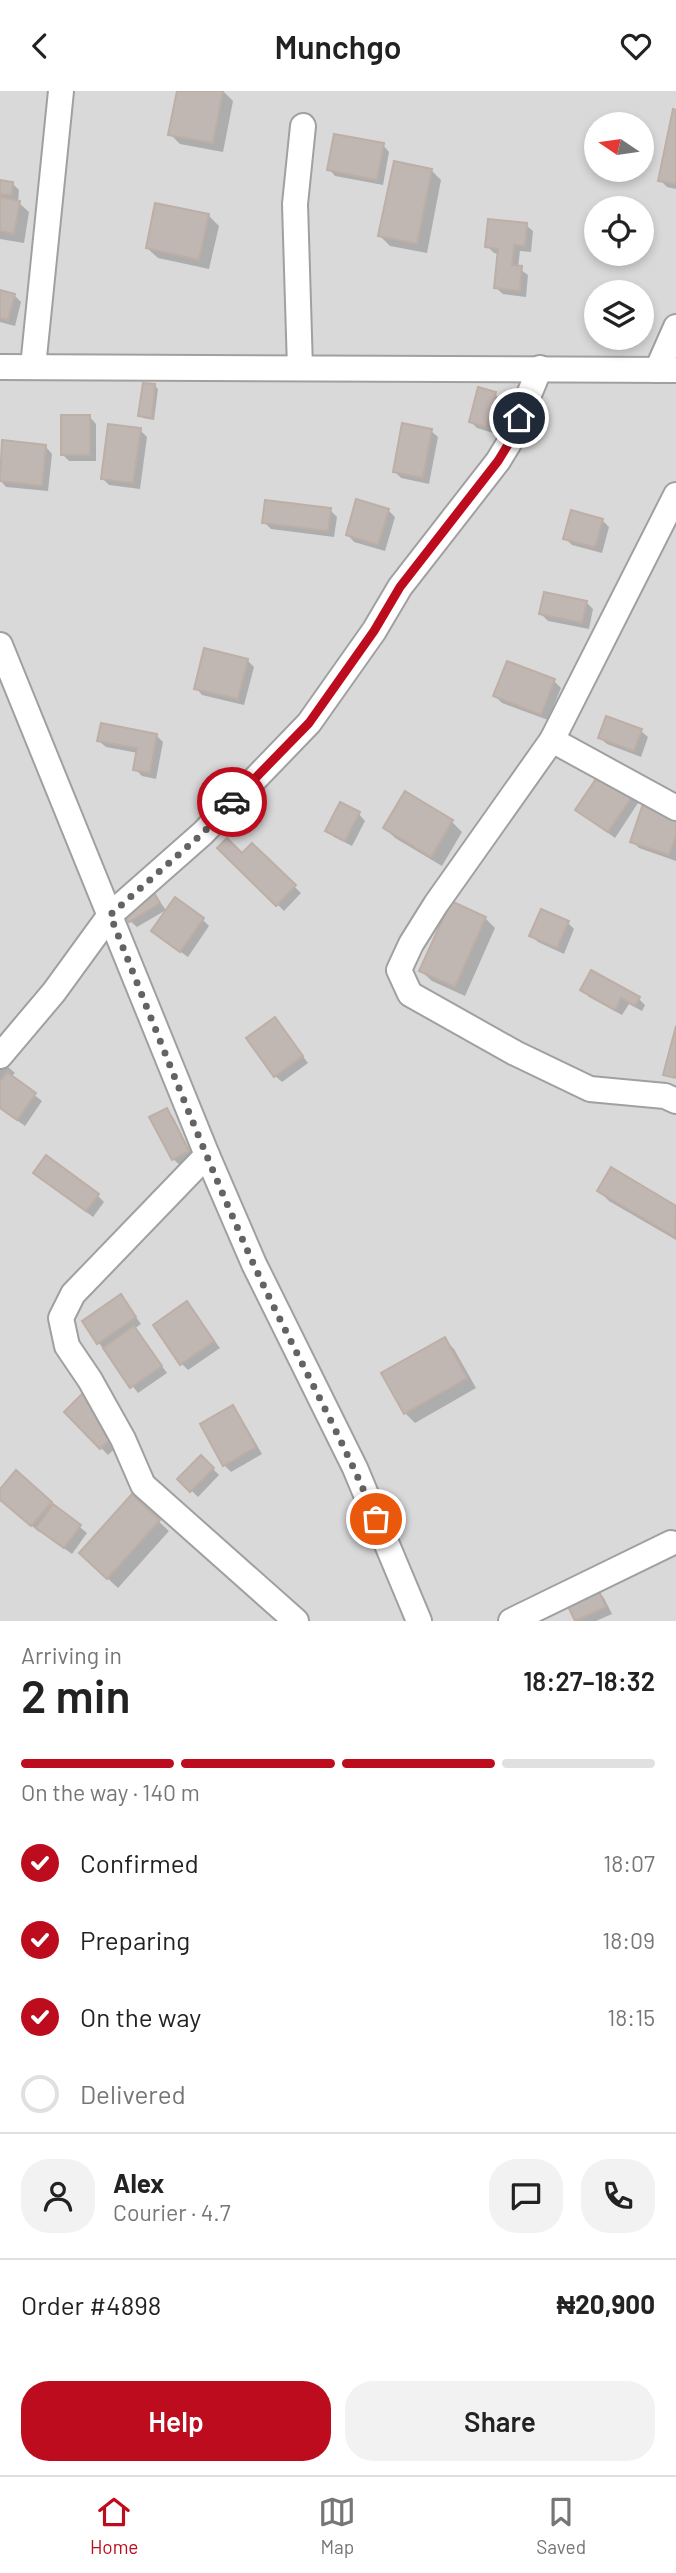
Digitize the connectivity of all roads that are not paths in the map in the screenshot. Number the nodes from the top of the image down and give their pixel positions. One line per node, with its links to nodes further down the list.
1 (61, 91): 5 (street)
2 (303, 126): 6 (street)
3 (676, 327): 8 (street)
4 (0, 367): 5 (street)
5 (33, 367): 6 (street)
6 (300, 368): 7 (street)
7 (540, 368): 8 (street); 13 (street)
8 (667, 370)
9 (676, 495): 11 (street)
10 (0, 645): 13 (street)
11 (552, 740): 12 (street); 15 (street)
12 (676, 807)
13 (110, 915): 14 (street); 16 (street)
14 (0, 1056)
15 (676, 1101)
16 (206, 1154): 18 (street); 19 (street)
17 (671, 1543): 20 (street)
18 (296, 1621)
19 (419, 1621)
20 (511, 1621)

